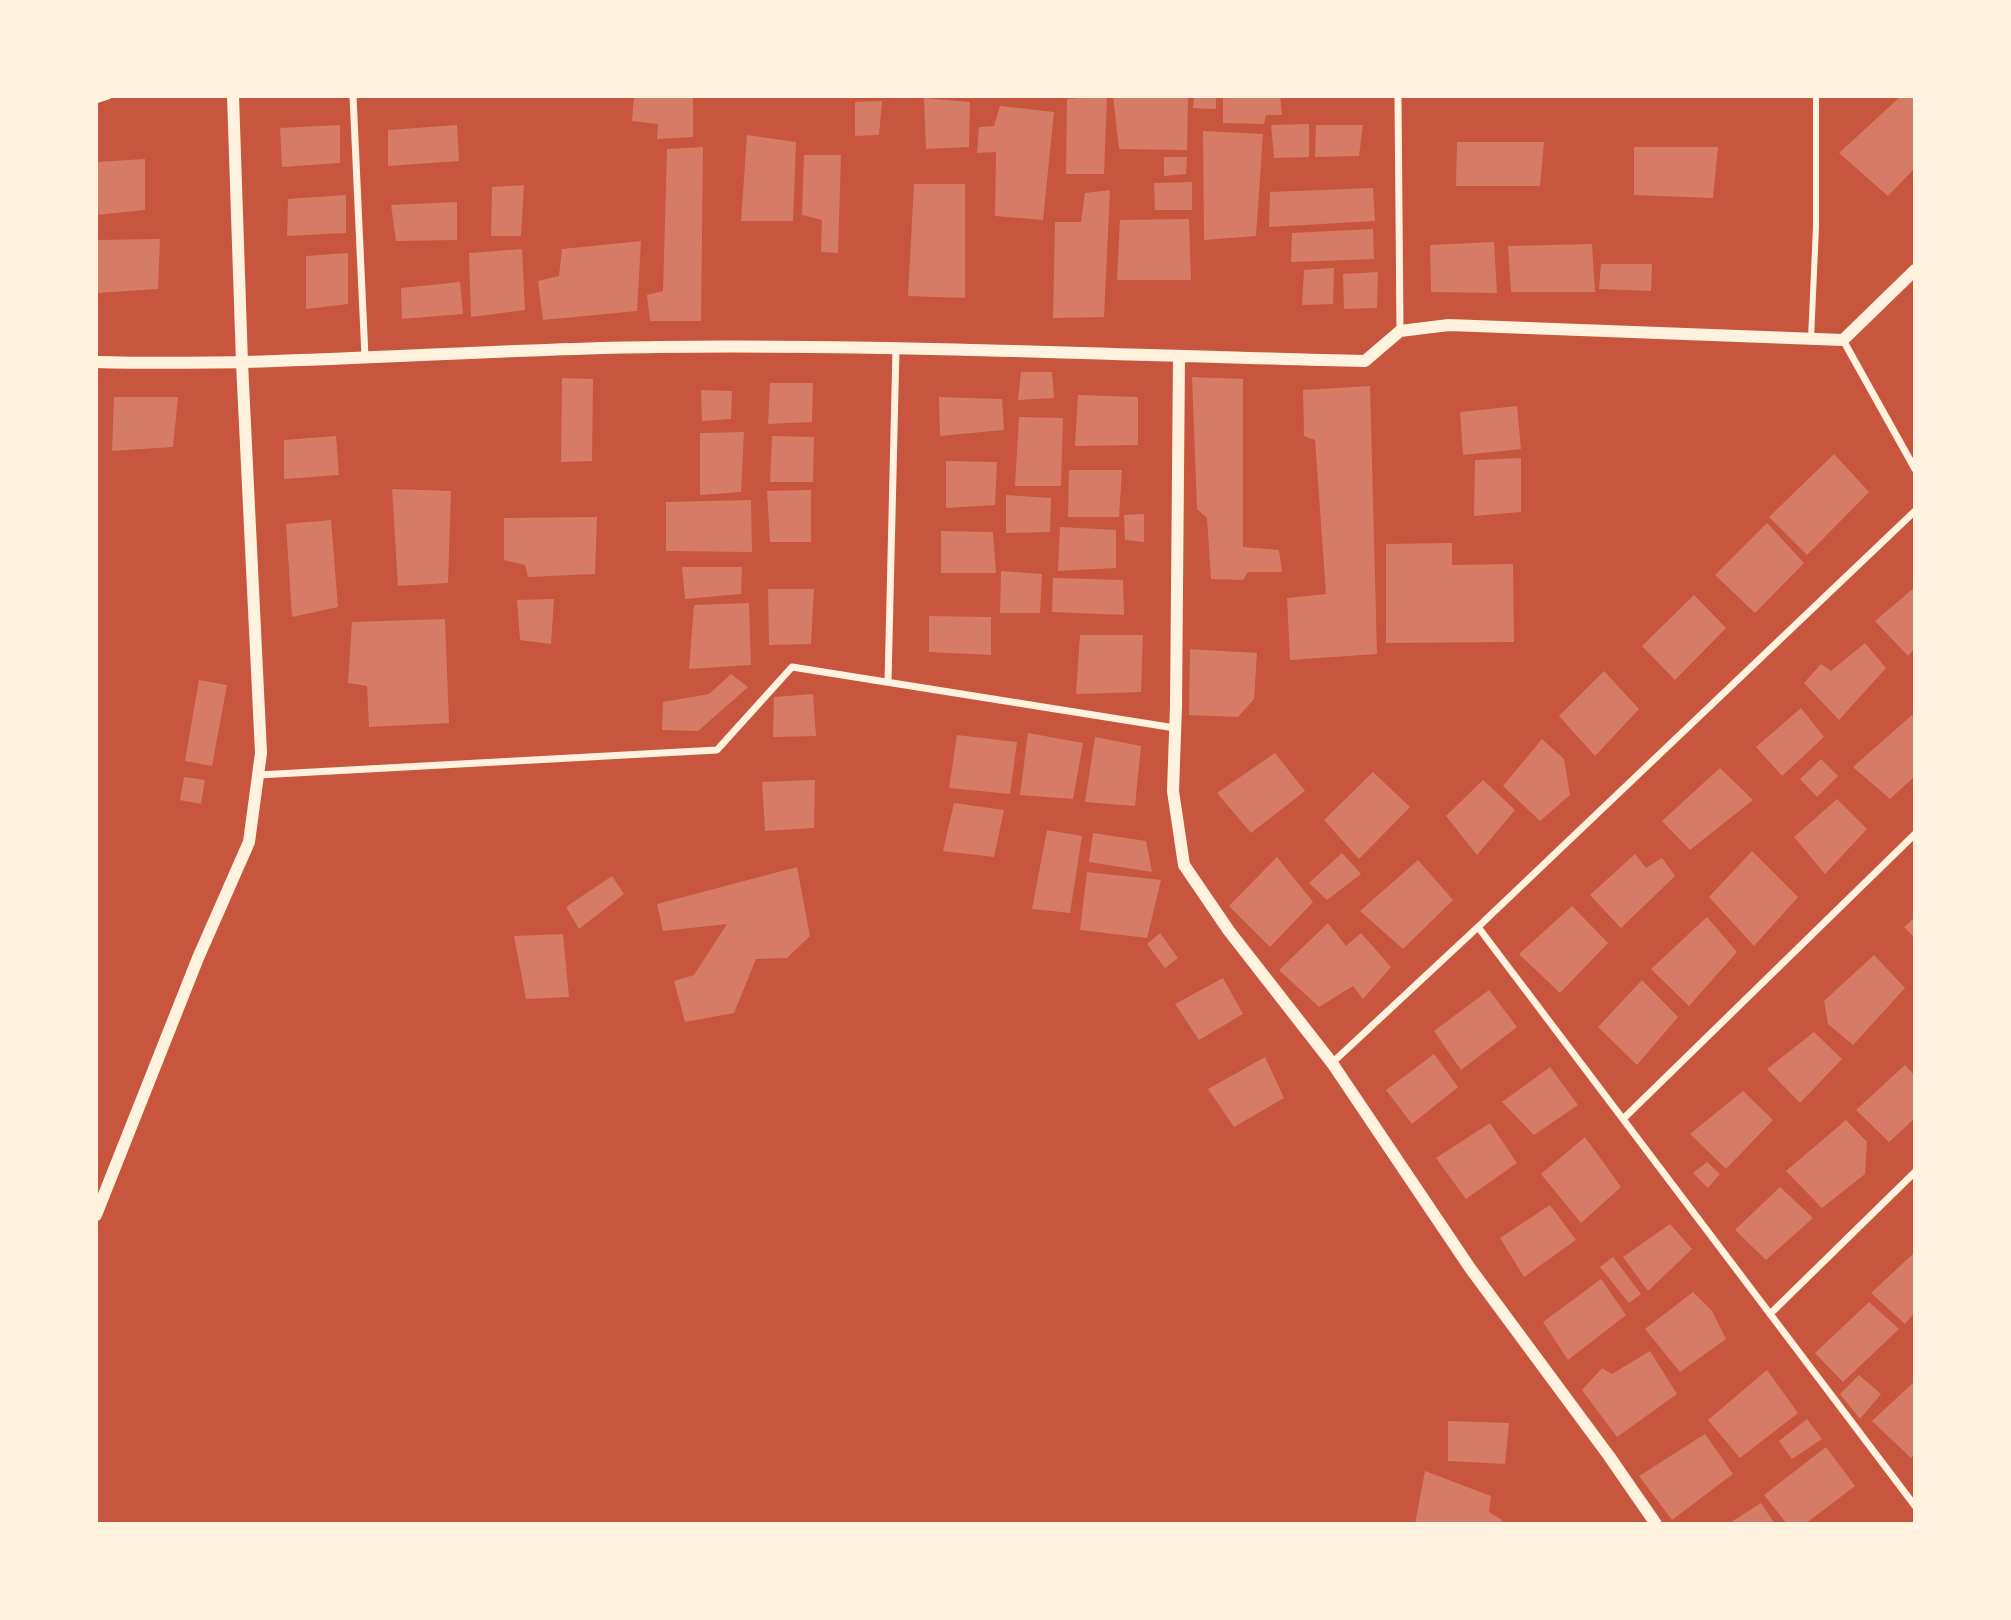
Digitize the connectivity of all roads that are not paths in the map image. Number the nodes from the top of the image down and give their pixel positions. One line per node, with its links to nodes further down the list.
1 (108, 96): 6 (street)
2 (233, 96): 15 (street)
3 (353, 96): 12 (street)
4 (1398, 96): 8 (street)
5 (1816, 96): 9 (street)
6 (96, 100)
7 (1915, 270): 10 (street)
8 (1400, 331): 9 (street); 13 (street)
9 (1811, 339): 10 (street)
10 (1843, 340): 16 (street)
11 (897, 349): 12 (street); 13 (street); 18 (street)
12 (365, 357): 15 (street)
13 (1179, 357): 19 (street)
14 (96, 362): 15 (street)
15 (242, 363): 20 (street)
16 (1915, 469)
17 (1915, 511): 22 (street)
18 (888, 682): 19 (street); 20 (street)
19 (1175, 728): 23 (street)
20 (258, 775): 26 (street)
21 (1915, 834): 24 (street)
22 (1478, 927): 23 (street); 24 (street)
23 (1332, 1063): 29 (street)
24 (1623, 1119): 27 (street)
25 (1915, 1171): 27 (street)
26 (96, 1215)
27 (1770, 1314): 28 (street)
28 (1914, 1504)
29 (1656, 1524)

